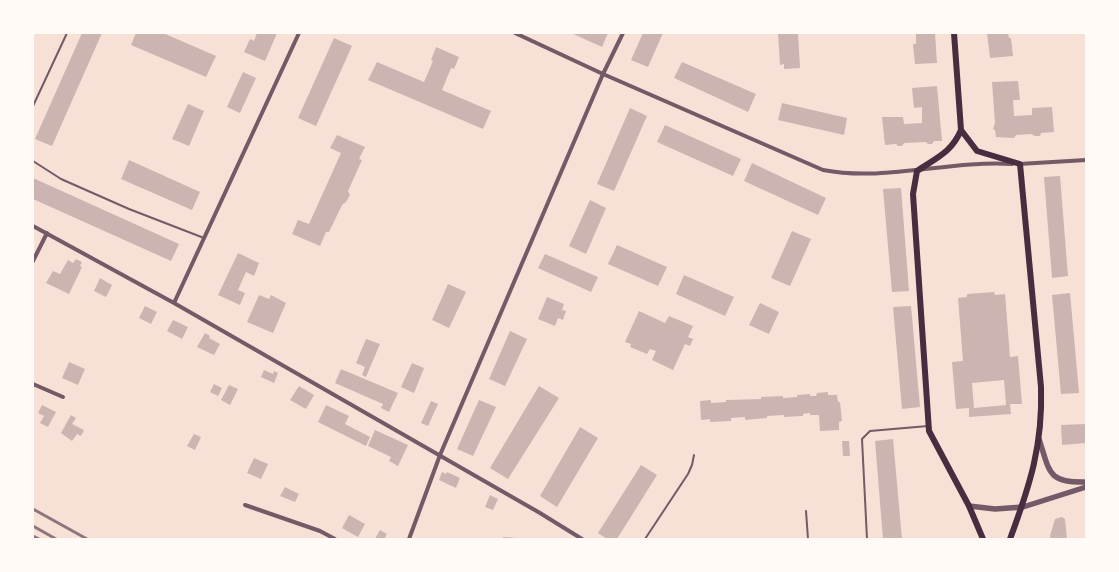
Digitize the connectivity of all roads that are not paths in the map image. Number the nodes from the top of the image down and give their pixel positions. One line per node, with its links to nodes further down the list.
1 (67, 33): 7 (lane)
2 (299, 33): 15 (street)
3 (515, 33): 6 (street)
4 (623, 33): 6 (street)
5 (954, 33): 8 (main road)
6 (603, 74): 12 (street); 22 (street)
7 (33, 106)
8 (961, 130): 11 (main road); 12 (main road)
9 (1086, 160): 11 (street)
10 (33, 161): 15 (lane)
11 (1020, 164): 12 (street); 21 (main road)
12 (917, 171): 20 (main road)
13 (33, 226): 14 (street)
14 (47, 233): 16 (street); 17 (street)
15 (204, 238): 17 (street)
16 (33, 261)
17 (174, 303): 22 (street)
18 (33, 384): 19 (street)
19 (64, 397)
20 (929, 426): 27 (main road); 35 (lane)
21 (1039, 440): 24 (street); 28 (main road)
22 (440, 455): 31 (street); 32 (street)
23 (694, 455): 33 (lane)
24 (1086, 482)
25 (1086, 487): 28 (street)
26 (245, 505): 30 (street)
27 (969, 506): 28 (street); 36 (main road)
28 (1023, 507): 37 (main road)
29 (806, 511): 34 (lane)
30 (335, 539)
31 (409, 539)
32 (582, 539)
33 (646, 539)
34 (808, 539)
35 (867, 539)
36 (983, 539)
37 (1010, 539)

